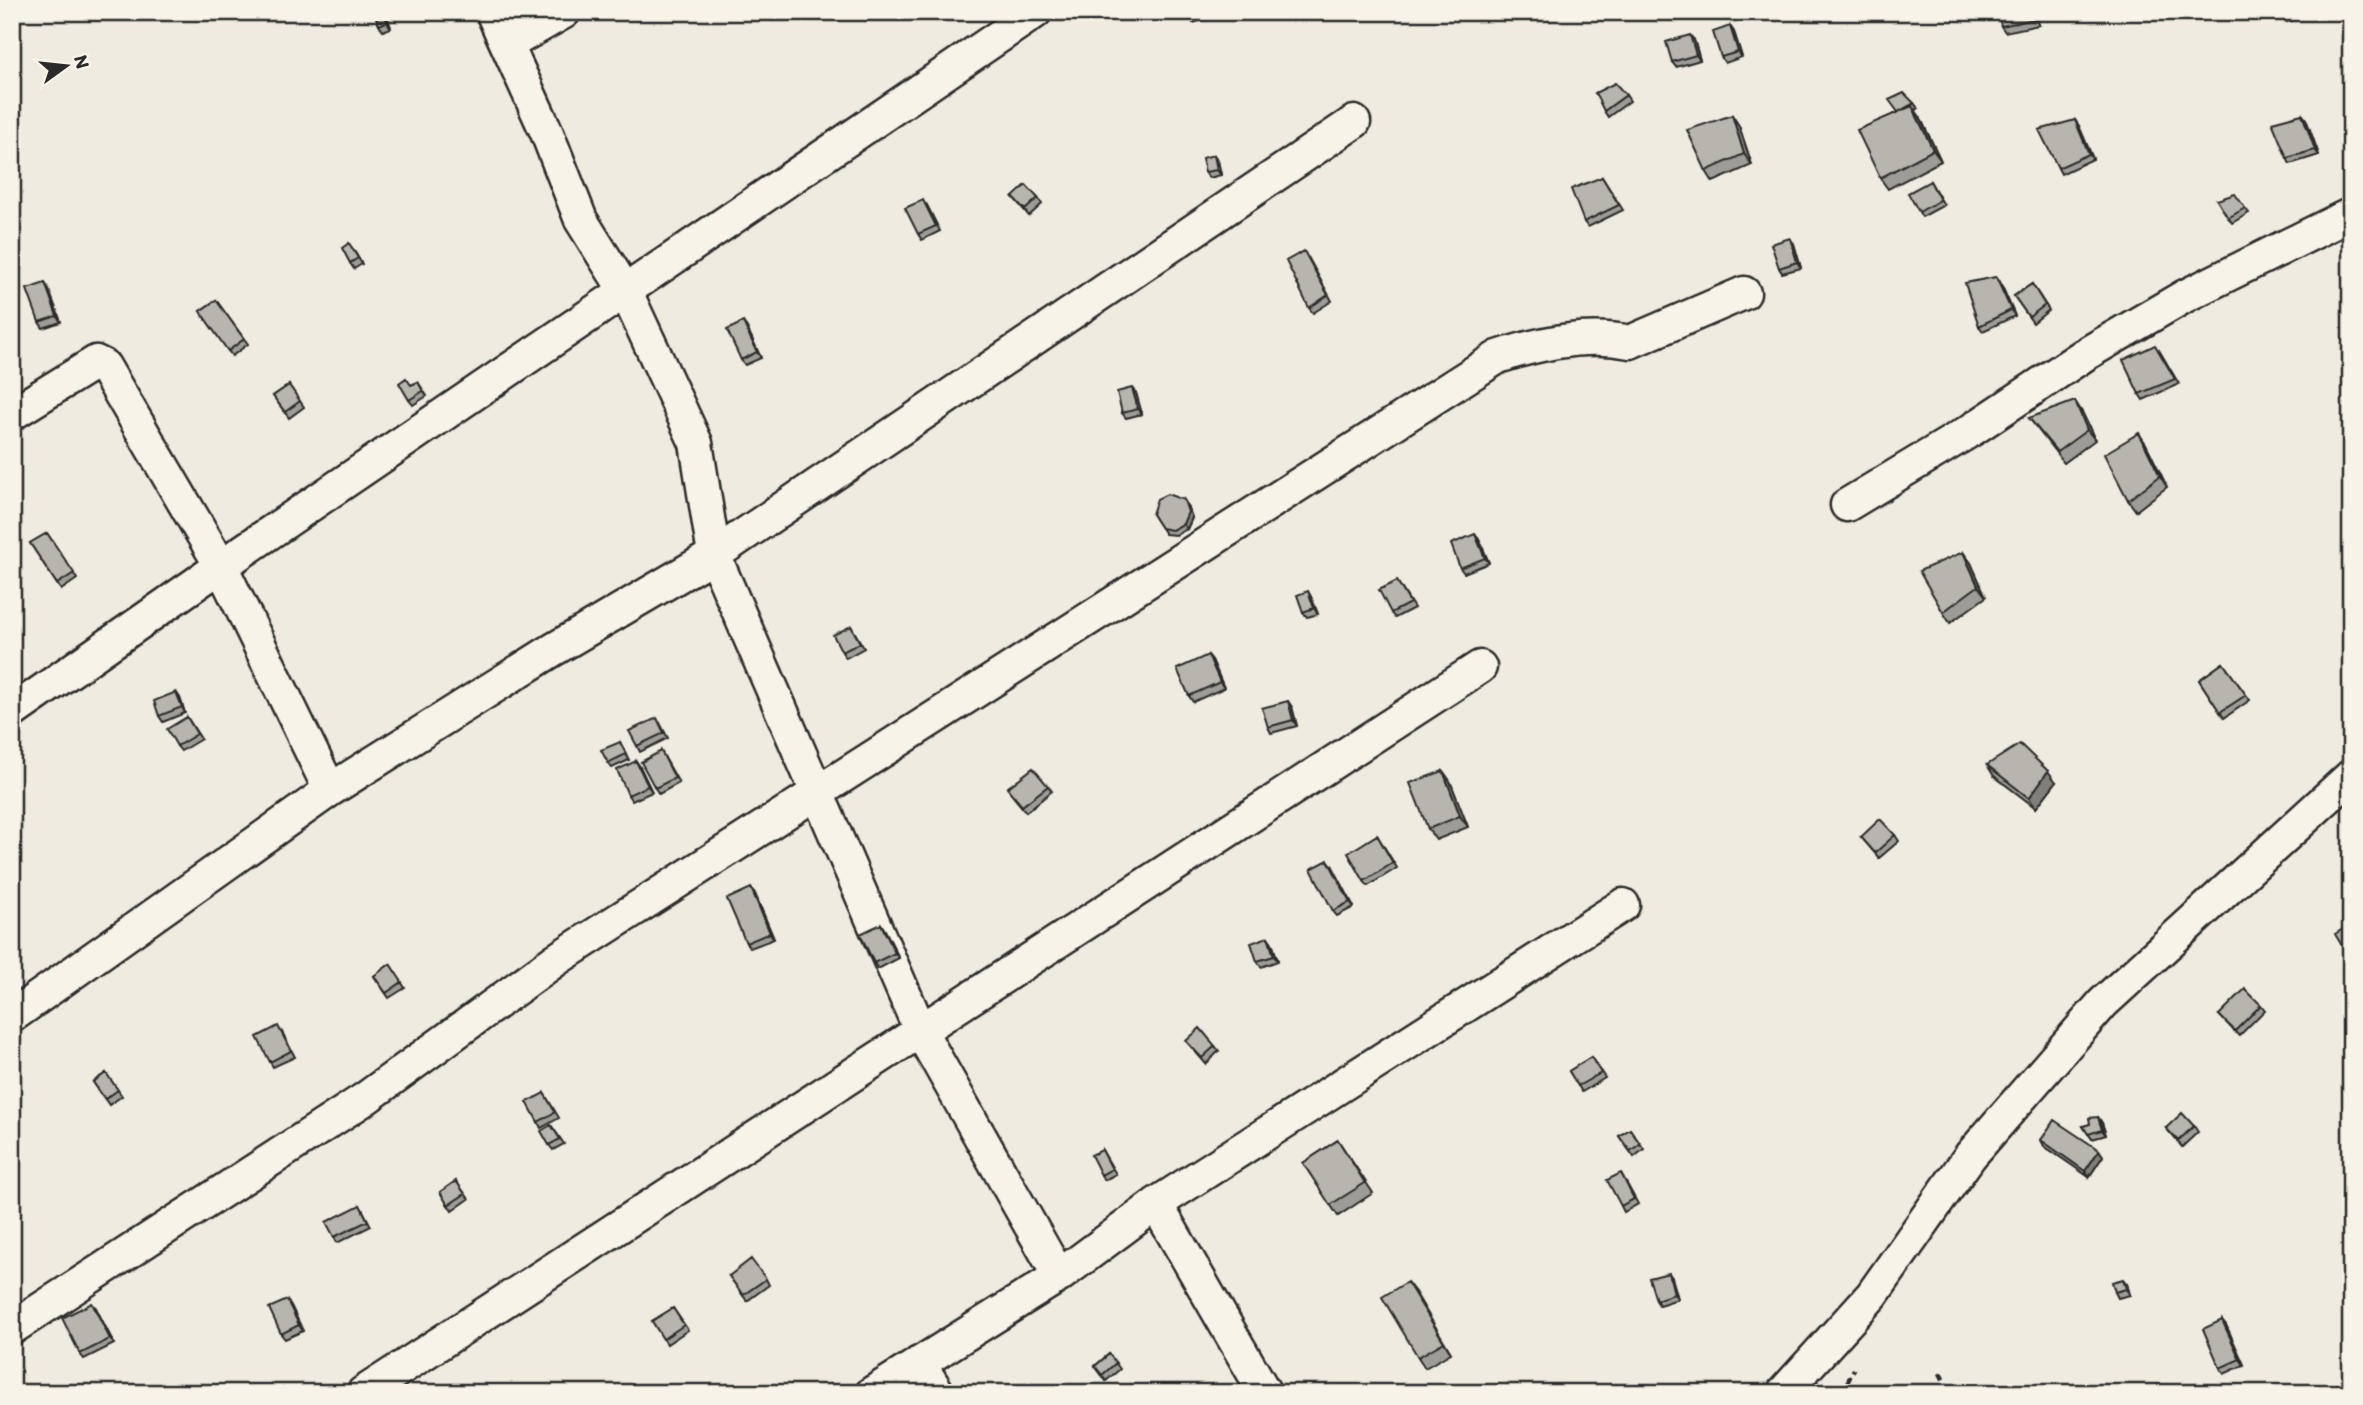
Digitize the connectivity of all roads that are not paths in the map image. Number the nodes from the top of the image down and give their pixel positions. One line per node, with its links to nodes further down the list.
1 (492, 12): 4 (street)
2 (564, 12): 4 (street)
3 (1035, 12): 7 (street)
4 (508, 44): 7 (street)
5 (1354, 122): 11 (street)
6 (2351, 214): 10 (street)
7 (626, 292): 11 (street); 12 (street)
8 (1744, 293): 17 (street)
9 (12, 415): 12 (street)
10 (1847, 505)
11 (714, 555): 16 (street); 17 (street)
12 (221, 566): 14 (street); 16 (street)
13 (1480, 667): 20 (street)
14 (12, 712)
15 (2351, 776): 29 (street)
16 (330, 790): 19 (street)
17 (817, 794): 20 (street); 23 (street)
18 (1623, 905): 21 (street)
19 (12, 1016)
20 (921, 1032): 22 (street); 25 (street)
21 (1156, 1204): 22 (street); 28 (street)
22 (1059, 1276): 24 (street)
23 (12, 1328)
24 (919, 1363): 26 (street); 27 (street)
25 (363, 1393)
26 (872, 1393)
27 (938, 1393)
28 (1265, 1393)
29 (1783, 1393)

